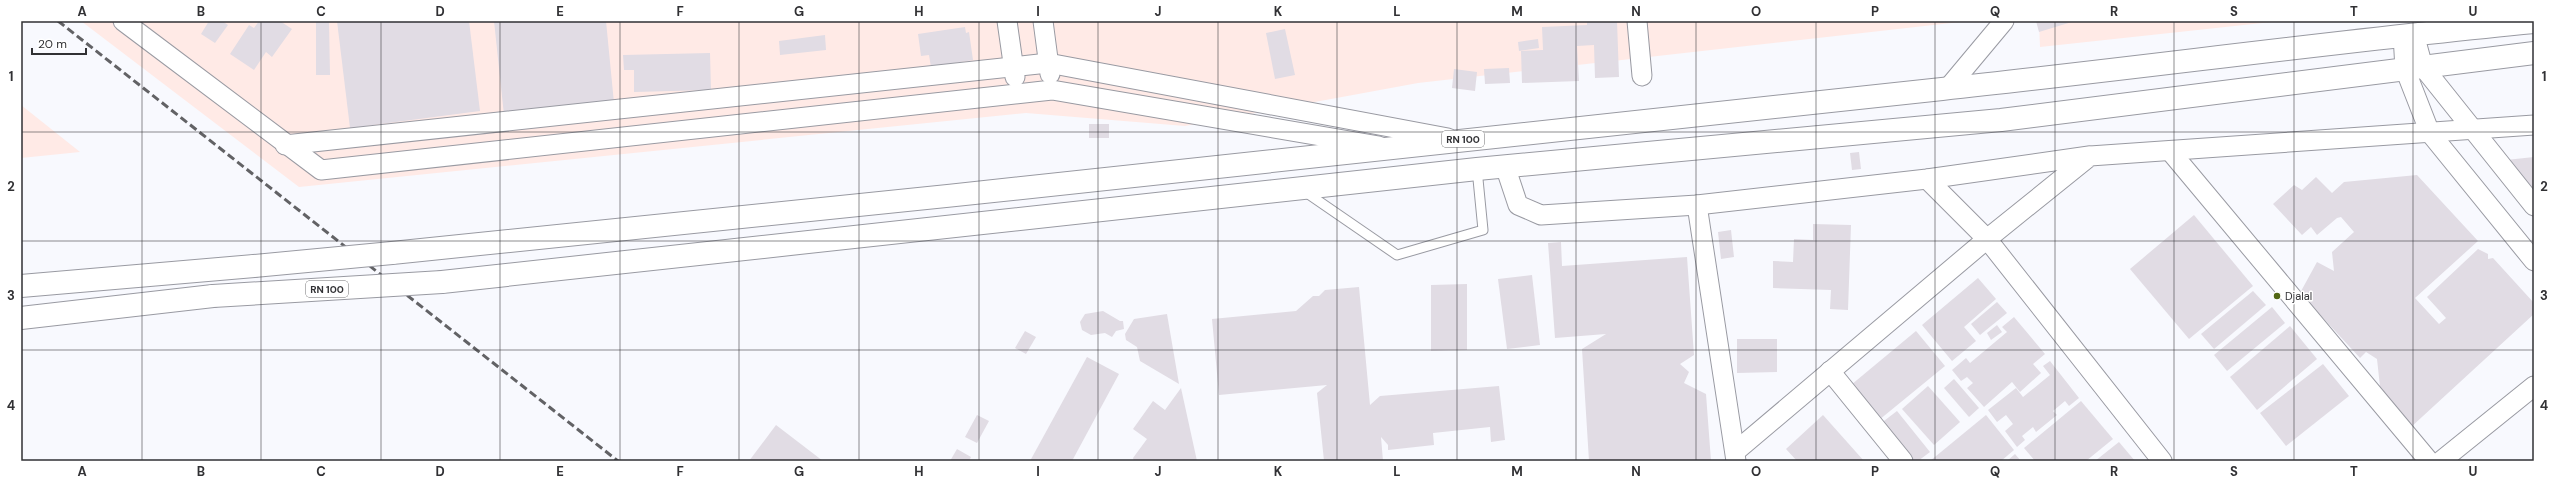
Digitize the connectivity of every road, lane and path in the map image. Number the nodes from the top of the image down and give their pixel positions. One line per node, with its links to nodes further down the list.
1 (124, 21): 20 (street)
2 (1008, 21): 10 (street)
3 (1043, 21): 9 (street)
4 (1637, 21): 12 (street)
5 (2004, 21): 13 (street)
6 (2534, 22): 7 (highway, RN 100)
7 (2408, 34): 11 (street); 13 (highway, RN 100)
8 (2534, 54): 11 (highway, RN 100)
9 (1048, 63): 10 (street); 14 (street); 19 (street)
10 (1014, 66): 15 (street); 20 (street)
11 (2414, 68): 17 (street); 18 (street); 24 (highway, RN 100)
12 (1642, 76)
13 (1948, 88): 19 (highway, RN 100)
14 (1052, 90): 15 (street); 21 (street)
15 (1017, 93): 20 (street)
16 (2534, 125): 17 (street)
17 (2473, 130): 18 (street); 29 (street)
18 (2430, 133): 22 (street); 31 (street)
19 (1455, 140): 21 (highway, RN 100)
20 (286, 145)
21 (1387, 147): 32 (highway, RN 100, bridge)
22 (2170, 151): 23 (street); 39 (street)
23 (2090, 156): 26 (street); 30 (street)
24 (1506, 166): 25 (highway, RN 100); 28 (street)
25 (1477, 169): 27 (highway, RN 100); 27 (lane)
26 (1927, 179): 28 (street); 30 (street)
27 (1300, 188): 33 (highway, RN 100, bridge)
28 (1697, 205): 36 (street)
29 (2534, 206)
30 (1987, 239): 34 (street); 38 (street)
31 (2534, 261)
32 (21, 286)
33 (21, 318)
34 (1830, 371): 36 (street); 37 (street)
35 (2534, 386): 40 (street)
36 (1736, 456)
37 (1903, 461)
38 (2162, 461)
39 (2429, 461)
40 (2441, 461)

